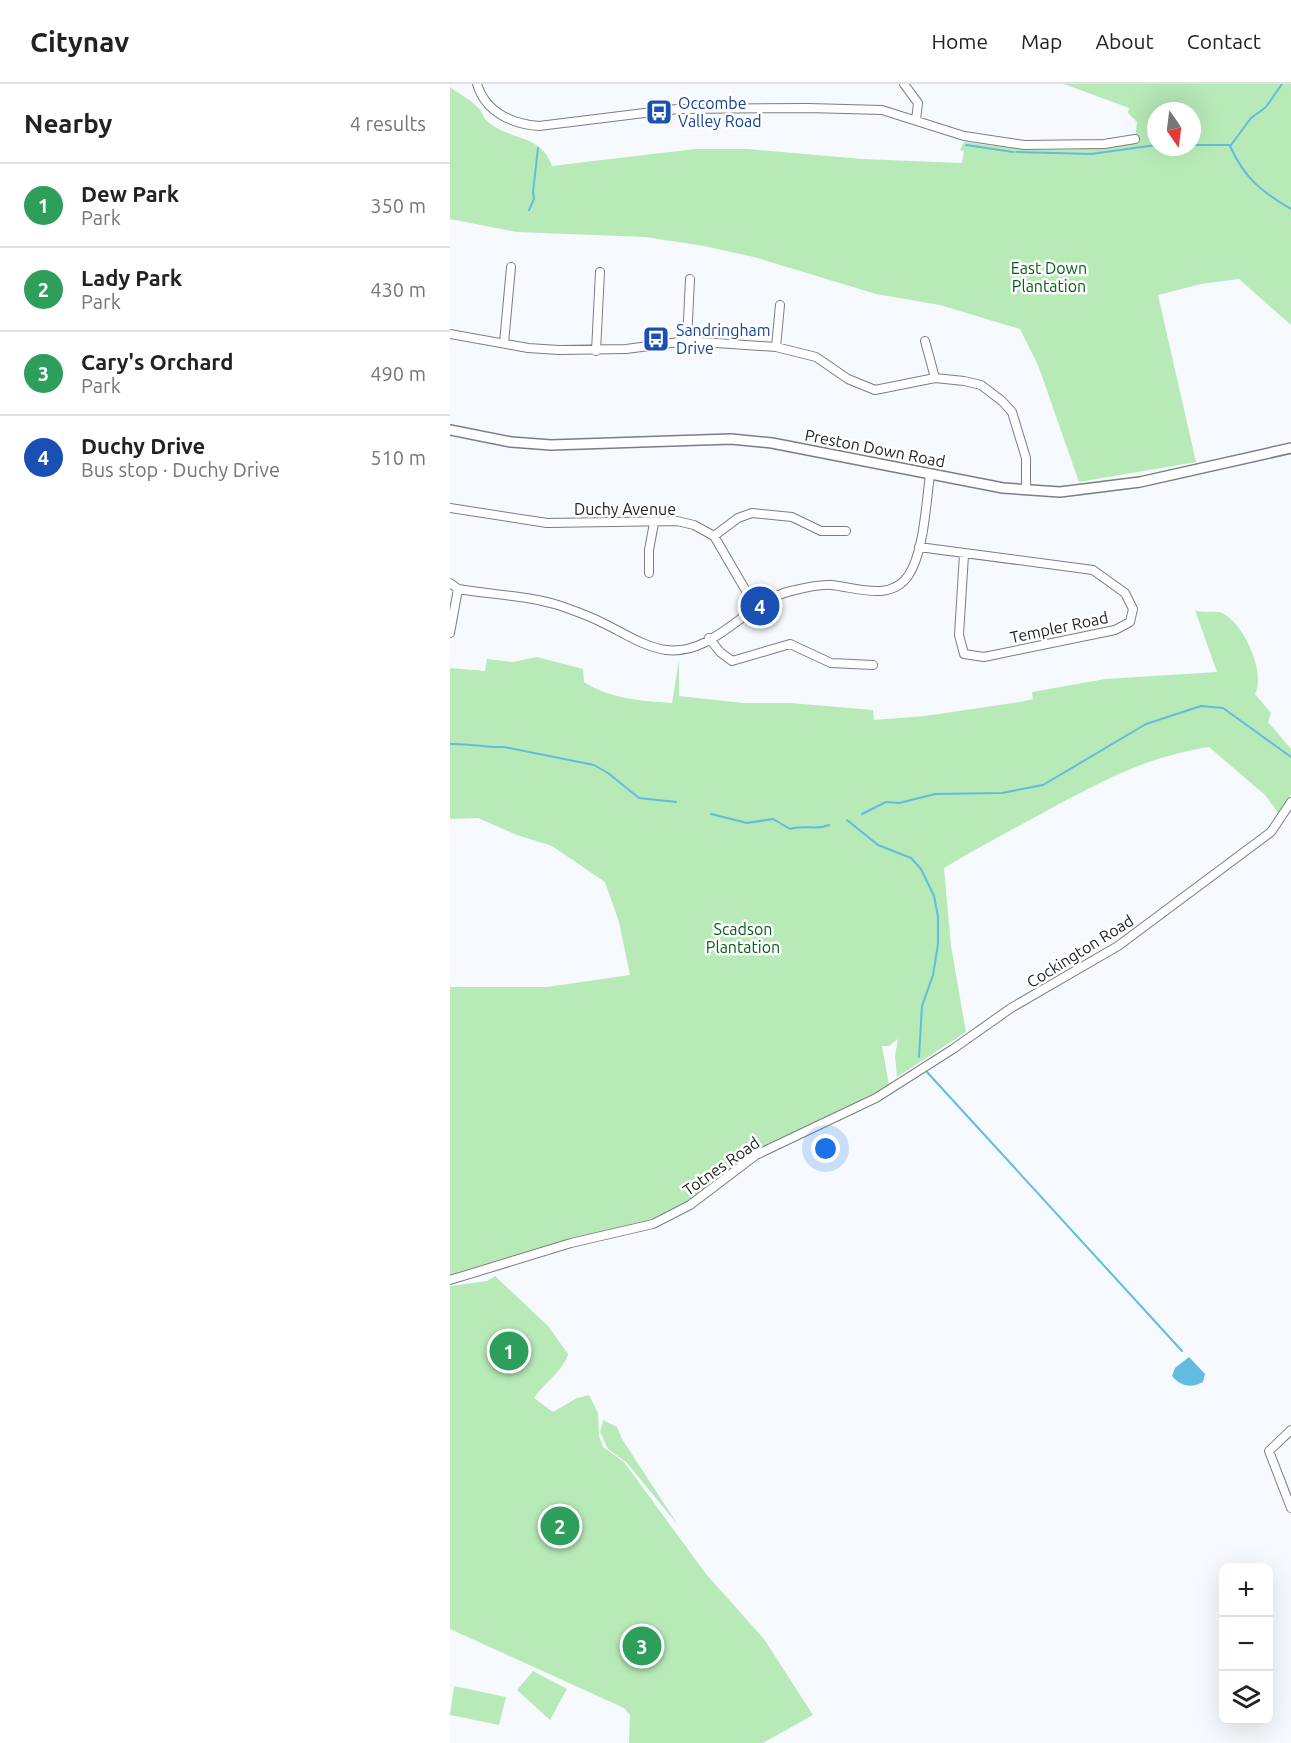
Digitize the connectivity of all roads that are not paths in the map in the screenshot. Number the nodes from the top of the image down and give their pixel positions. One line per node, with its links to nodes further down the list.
1 (477, 84): 3 (street)
2 (904, 84): 3 (street)
3 (916, 120): 4 (street)
4 (1135, 139)
5 (512, 267): 12 (street)
6 (600, 272): 14 (street)
7 (690, 279): 10 (street)
8 (780, 305): 13 (street)
9 (450, 334): 12 (street)
10 (687, 341): 13 (street); 14 (street)
11 (925, 341): 15 (street)
12 (504, 343): 14 (street)
13 (776, 347): 15 (street)
14 (596, 351)
15 (935, 378): 19 (street)
16 (450, 430): 18 (street, Preston Down Road)
17 (1291, 448): 19 (street, Preston Down Road)
18 (930, 475): 19 (street, Preston Down Road); 24 (street)
19 (1026, 490)
20 (450, 508): 21 (street, Duchy Avenue)
21 (654, 523): 23 (street, Duchy Avenue); 26 (street)
22 (846, 531): 23 (street)
23 (714, 536): 29 (street)
24 (919, 547): 25 (street, Templer Road); 29 (street)
25 (964, 555): 25 (street, Templer Road)
26 (649, 573)
27 (450, 583): 28 (street)
28 (458, 589): 30 (street); 31 (street)
29 (756, 608): 31 (street)
30 (450, 633)
31 (709, 638): 32 (street)
32 (873, 665)
33 (1291, 802): 34 (street, Cockington Road)
34 (926, 1065): 35 (street, Totnes Road)
35 (450, 1280)
36 (1291, 1430): 37 (street)
37 (1291, 1508)

